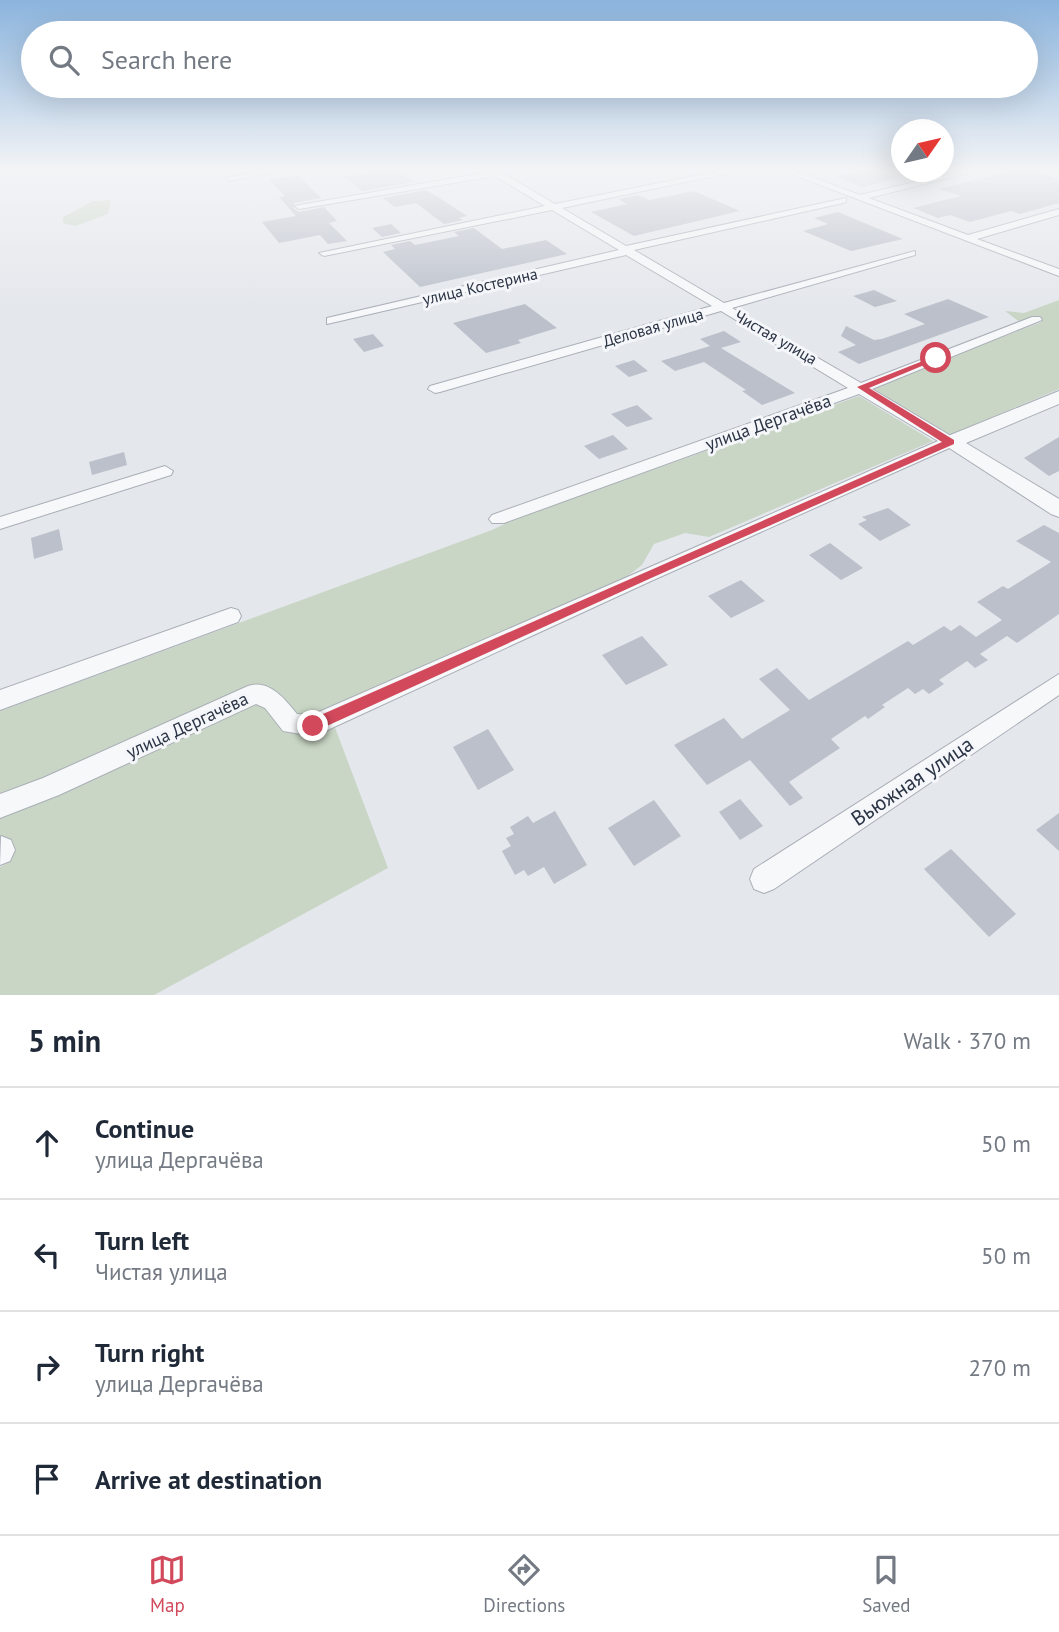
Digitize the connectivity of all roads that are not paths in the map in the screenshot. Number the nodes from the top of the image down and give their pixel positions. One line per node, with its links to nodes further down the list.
1 (507, 216): 8 (street)
2 (570, 216): 7 (street, Чистая улица)
3 (772, 216): 7 (street, улица Костерина)
4 (906, 216): 6 (street)
5 (1044, 216): 6 (street)
6 (965, 239): 10 (street)
7 (628, 250): 11 (street, Чистая улица); 13 (street, улица Костерина)
8 (324, 253)
9 (911, 253): 11 (street, Деловая улица)
10 (1059, 273)
11 (725, 307): 14 (street, Чистая улица); 15 (street, Деловая улица)
12 (1036, 320): 14 (street, улица Дергачёва)
13 (331, 321)
14 (862, 387): 17 (street, Чистая улица); 20 (street, улица Дергачёва)
15 (435, 389)
16 (1059, 397): 17 (street, улица Дергачёва)
17 (950, 442): 19 (street, Чистая улица); 25 (street, улица Дергачёва)
18 (165, 471): 21 (street)
19 (1059, 509)
20 (498, 519)
21 (0, 523)
22 (231, 616): 24 (street)
23 (1059, 683): 26 (street, Вьюжная улица)
24 (0, 700)
25 (0, 807)
26 (764, 879)

